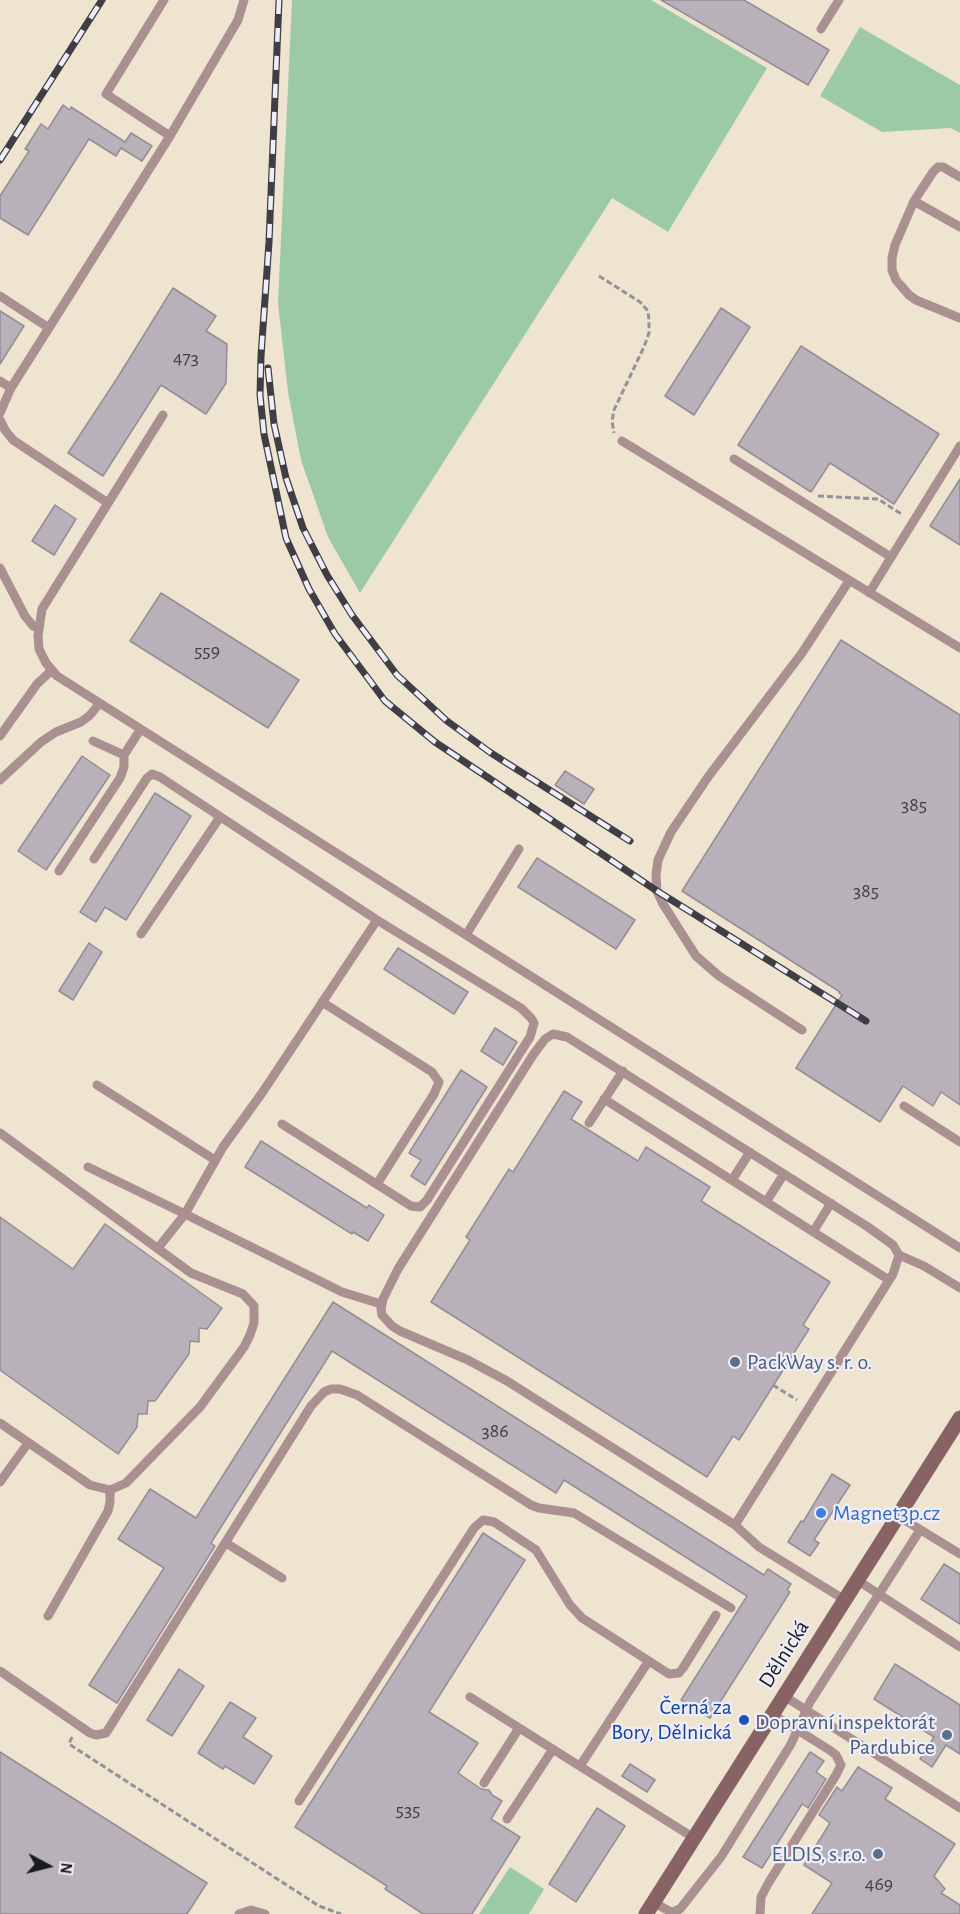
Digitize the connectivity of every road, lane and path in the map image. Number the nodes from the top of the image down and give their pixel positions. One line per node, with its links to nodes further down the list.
1 (164, 0): 5 (lane)
2 (244, 0): 5 (lane)
3 (839, 0): 4 (lane)
4 (821, 29)
5 (170, 136): 12 (lane)
6 (960, 177): 7 (lane)
7 (914, 201): 8 (lane); 11 (lane)
8 (960, 227)
9 (599, 276): 17 (path)
10 (0, 296): 12 (lane)
11 (960, 318)
12 (49, 328): 14 (lane)
13 (0, 381): 14 (lane)
14 (11, 388): 16 (lane)
15 (163, 415): 21 (lane)
16 (0, 417): 21 (lane)
17 (622, 441): 25 (lane)
18 (960, 446): 22 (lane)
19 (734, 459): 20 (lane)
20 (802, 501): 22 (path); 23 (lane)
21 (108, 503): 27 (lane)
22 (913, 521): 23 (lane)
23 (891, 557): 26 (lane)
24 (0, 568): 27 (lane)
25 (849, 581): 26 (lane); 44 (lane)
26 (869, 593): 28 (lane)
27 (38, 628): 29 (lane)
28 (960, 648)
29 (52, 669): 30 (lane); 32 (lane)
30 (99, 704): 31 (lane); 35 (lane)
31 (140, 730): 34 (lane); 42 (lane)
32 (0, 736)
33 (93, 741): 34 (lane)
34 (124, 755): 39 (lane)
35 (0, 780)
36 (220, 816): 38 (lane); 40 (lane); 41 (lane)
37 (519, 849): 42 (lane)
38 (94, 859)
39 (59, 871)
40 (377, 920): 43 (lane); 58 (lane)
41 (141, 934)
42 (466, 936): 64 (lane)
43 (322, 1002): 54 (lane); 58 (lane)
44 (802, 1030)
45 (623, 1071): 47 (lane); 53 (lane); 68 (lane)
46 (97, 1085): 54 (lane)
47 (604, 1100): 49 (lane); 57 (lane)
48 (904, 1106): 52 (lane)
49 (589, 1123)
50 (282, 1124): 58 (lane)
51 (0, 1133): 63 (lane)
52 (960, 1142)
53 (750, 1152): 56 (lane); 57 (lane)
54 (215, 1161): 61 (lane)
55 (88, 1167): 61 (lane)
56 (784, 1174): 59 (lane); 60 (lane)
57 (732, 1180): 59 (lane)
58 (377, 1184)
59 (766, 1202): 62 (lane)
60 (831, 1203): 62 (lane); 65 (lane)
61 (185, 1214): 63 (lane); 68 (lane)
62 (813, 1232): 66 (lane)
63 (158, 1248): 75 (lane)
64 (960, 1248)
65 (899, 1255): 66 (lane); 67 (lane)
66 (889, 1280): 70 (lane)
67 (960, 1288)
68 (381, 1304): 77 (lane)
69 (773, 1385): 70 (path)
70 (809, 1408): 77 (lane)
71 (960, 1418): 76 (street, Dělnická)
72 (0, 1423): 73 (lane)
73 (28, 1443): 74 (lane); 75 (lane)
74 (0, 1482)
75 (111, 1490): 87 (lane)
76 (898, 1516): 78 (lane); 82 (street, Dělnická)
77 (735, 1525): 84 (lane)
78 (920, 1530): 80 (lane); 83 (lane)
79 (226, 1543): 81 (lane); 85 (lane); 95 (lane)
80 (960, 1554)
81 (282, 1578)
82 (857, 1580): 83 (lane); 84 (street, Dělnická)
83 (879, 1594): 88 (lane); 93 (lane)
84 (845, 1600): 91 (street, Dělnická)
85 (731, 1608)
86 (716, 1615): 89 (lane)
87 (48, 1616)
88 (960, 1647)
89 (648, 1662): 99 (lane); 101 (lane)
90 (0, 1671): 95 (lane)
91 (784, 1696): 93 (lane); 94 (street, Dělnická)
92 (470, 1697): 96 (lane)
93 (807, 1711): 97 (lane); 102 (lane)
94 (772, 1714): 97 (lane); 104 (street, Dělnická)
95 (78, 1725): 108 (path)
96 (519, 1728): 98 (lane); 100 (lane)
97 (798, 1730): 105 (lane); 109 (lane)
98 (553, 1749): 99 (lane); 103 (lane)
99 (580, 1766): 104 (lane)
100 (484, 1783)
101 (299, 1801)
102 (960, 1808)
103 (507, 1819)
104 (694, 1838): 105 (street, Dělnická)
105 (649, 1908)
106 (239, 1914): 107 (lane)
107 (266, 1914)
108 (341, 1914)
109 (760, 1914)

